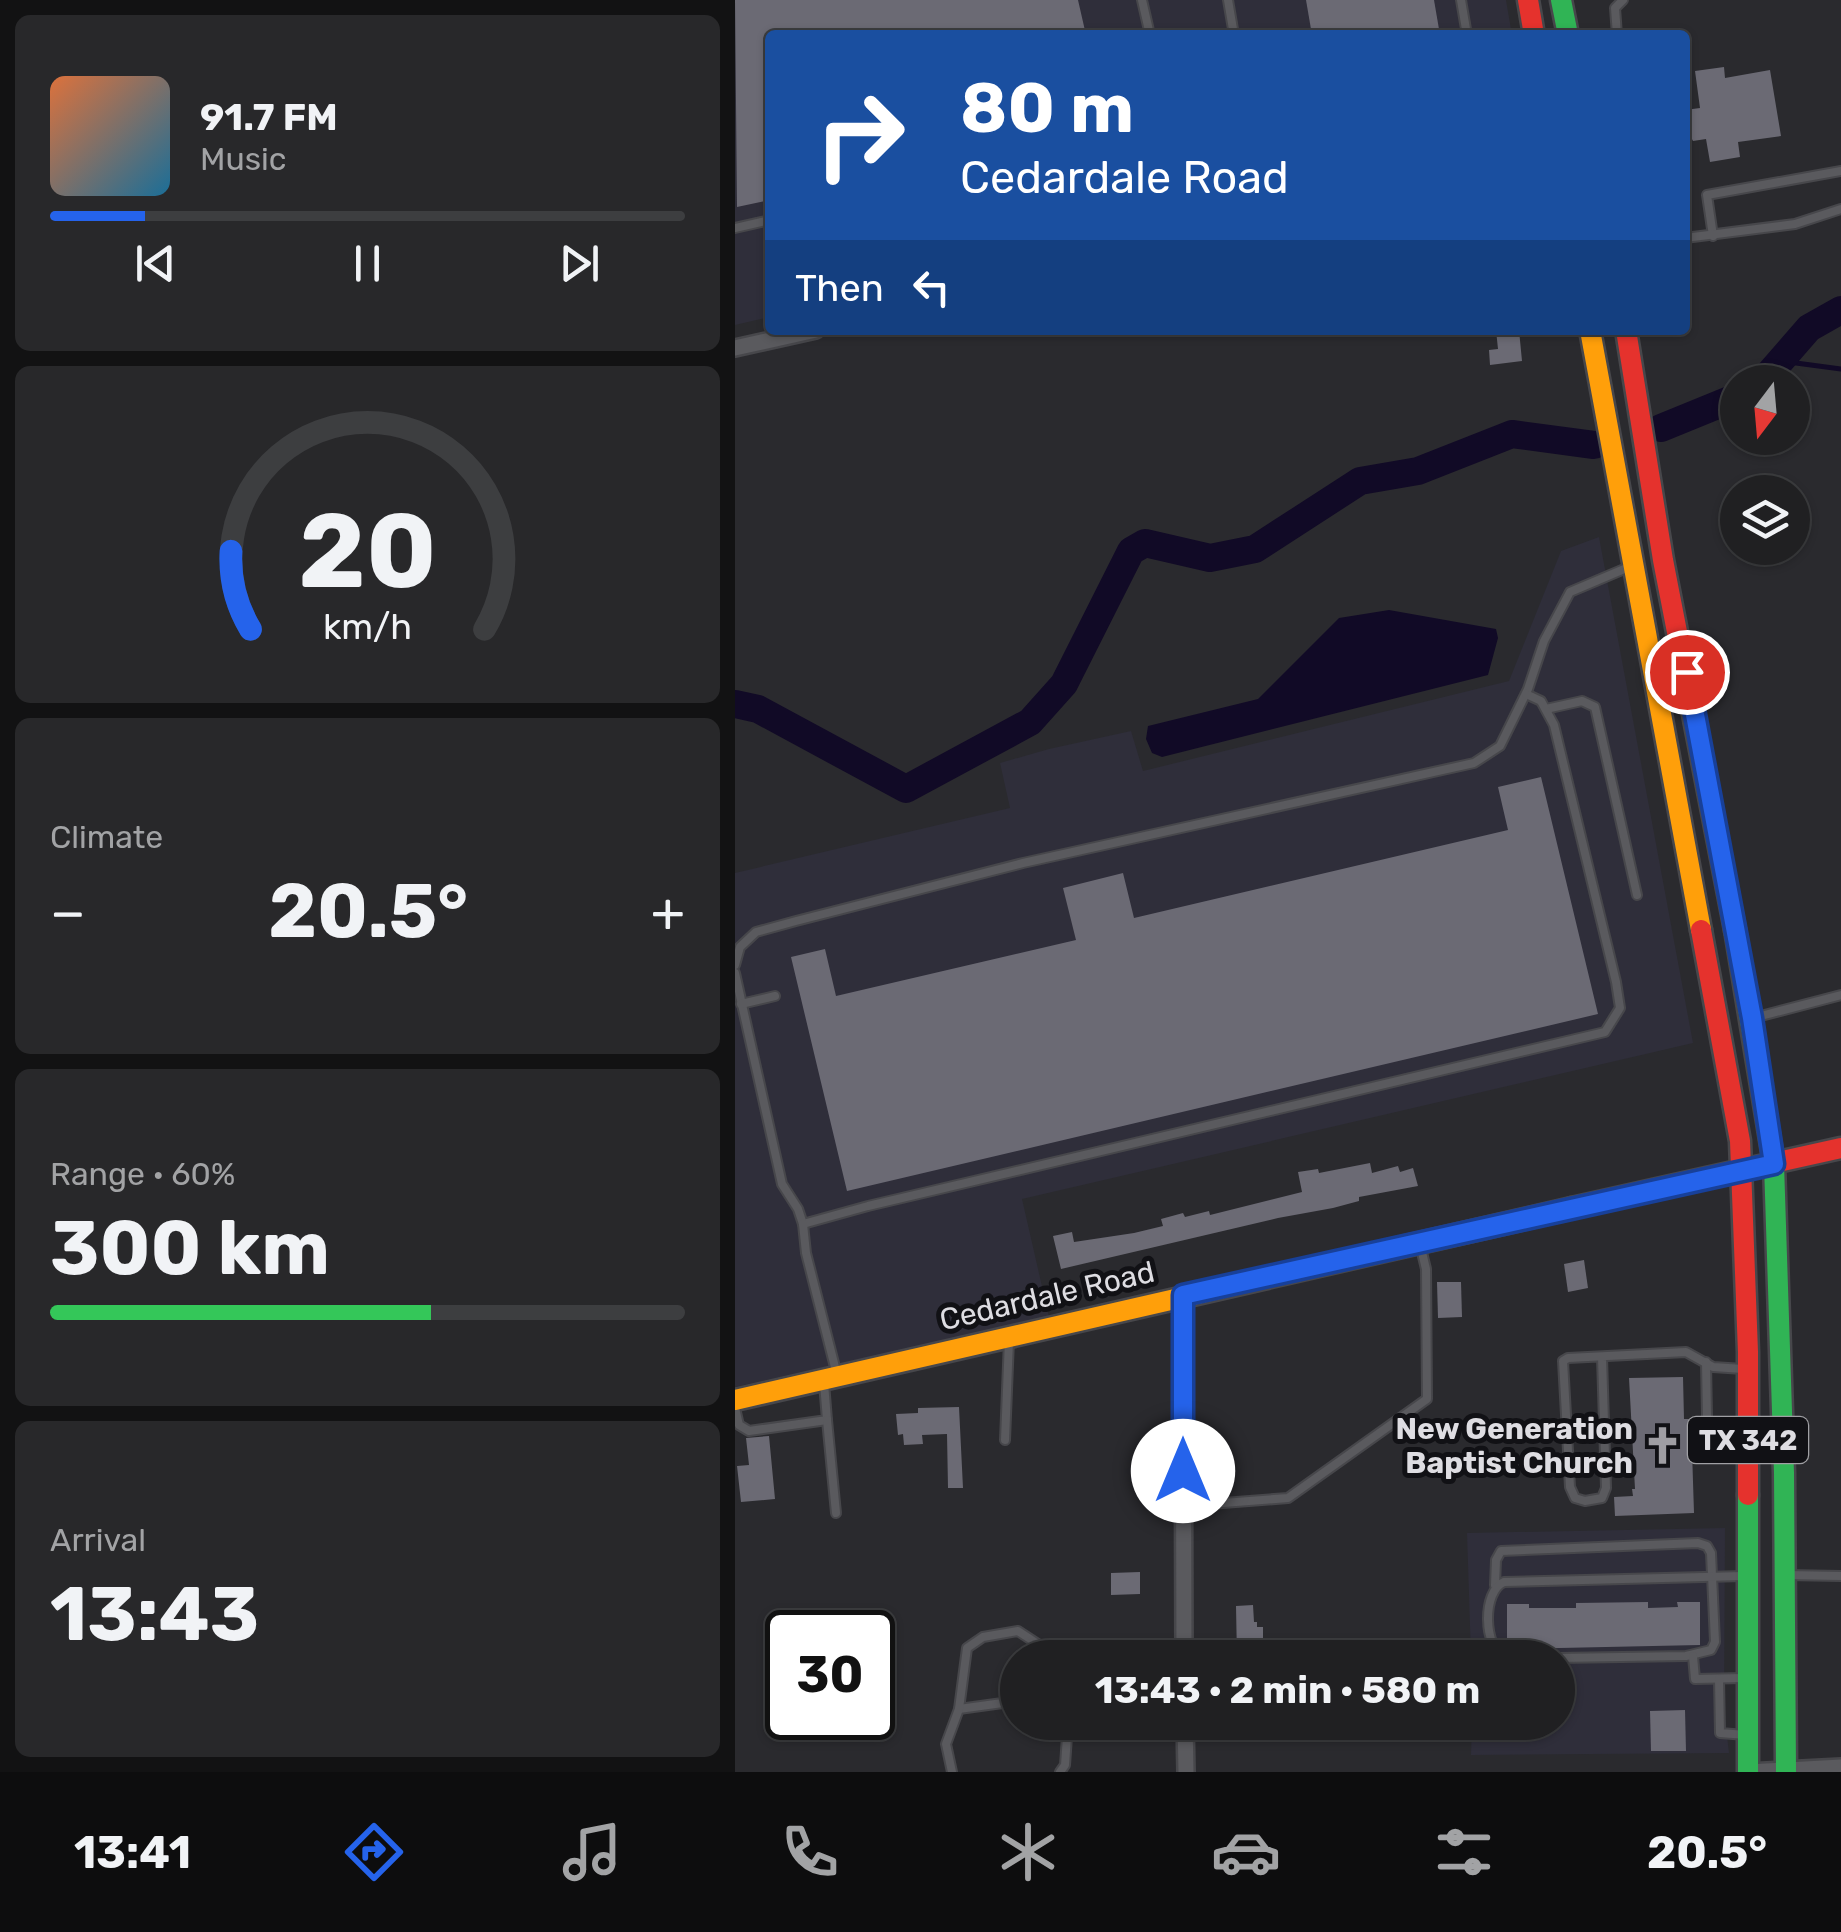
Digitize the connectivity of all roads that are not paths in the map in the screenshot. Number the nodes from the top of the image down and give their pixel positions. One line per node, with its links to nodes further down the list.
1 (1142, 0): 7 (lane)
2 (1228, 0): 8 (lane)
3 (1461, 0): 9 (lane)
4 (1528, 0): 10 (main road)
5 (1561, 0): 11 (main road)
6 (1623, 0): 12 (lane)
7 (1149, 30)
8 (1233, 30)
9 (1466, 30)
10 (1534, 30)
11 (1567, 30)
12 (1617, 30)
13 (1841, 172): 17 (lane)
14 (1841, 209): 17 (lane)
15 (765, 221): 16 (lane)
16 (735, 228)
17 (1713, 236): 18 (lane)
18 (1690, 238)
19 (794, 335): 22 (street)
20 (1591, 335): 24 (main road, TX 342)
21 (1628, 335): 23 (main road, TX 342)
22 (735, 348)
23 (1663, 560): 24 (main road); 33 (main road, TX 342)
24 (1634, 566): 25 (lane); 36 (main road, TX 342)
25 (1526, 694): 26 (lane); 28 (lane)
26 (1546, 710): 27 (lane); 37 (lane)
27 (1637, 895)
28 (735, 965)
29 (735, 973): 32 (lane)
30 (1841, 995): 33 (lane)
31 (775, 996): 32 (lane)
32 (741, 1004): 37 (lane)
33 (1752, 1018): 35 (main road, TX 342)
34 (1841, 1148): 35 (main road, Cedardale Road)
35 (1774, 1164): 36 (main road, Cedardale Road); 52 (main road, TX 342)
36 (1743, 1171): 38 (main road, Cedardale Road); 43 (main road, TX 342)
37 (803, 1224): 44 (lane)
38 (1420, 1244): 39 (main road, Cedardale Road); 50 (lane)
39 (1183, 1295): 40 (main road, Cedardale Road); 50 (street)
40 (1009, 1335): 44 (main road, Cedardale Road); 49 (lane)
41 (1602, 1357): 41 (lane); 42 (lane)
42 (1706, 1362): 43 (lane); 48 (lane)
43 (1747, 1370): 48 (main road, TX 342)
44 (830, 1377): 45 (main road, Cedardale Road); 47 (lane)
45 (735, 1400)
46 (735, 1408): 47 (lane)
47 (827, 1420): 51 (lane)
48 (1748, 1427): 53 (main road, TX 342)
49 (1005, 1440)
50 (1184, 1506): 58 (street)
51 (836, 1513)
52 (1785, 1575): 54 (lane); 70 (main road, TX 342)
53 (1749, 1576): 55 (lane); 62 (main road, TX 342)
54 (1841, 1576)
55 (1712, 1577): 56 (lane); 56 (lane); 60 (lane)
56 (1495, 1585): 59 (lane)
57 (1034, 1640): 65 (lane)
58 (1184, 1640)
59 (1490, 1640)
60 (1693, 1656): 61 (lane); 63 (lane)
61 (1575, 1658)
62 (1749, 1678): 63 (lane); 66 (main road, TX 342)
63 (1719, 1679): 66 (lane)
64 (1000, 1703): 65 (lane)
65 (959, 1709): 71 (lane)
66 (1749, 1735): 74 (main road, TX 342)
67 (1067, 1740): 72 (lane)
68 (1185, 1740): 73 (street)
69 (1841, 1767): 70 (street)
70 (1786, 1771): 74 (street)
71 (953, 1772)
72 (1061, 1772)
73 (1186, 1772)
74 (1749, 1772)

